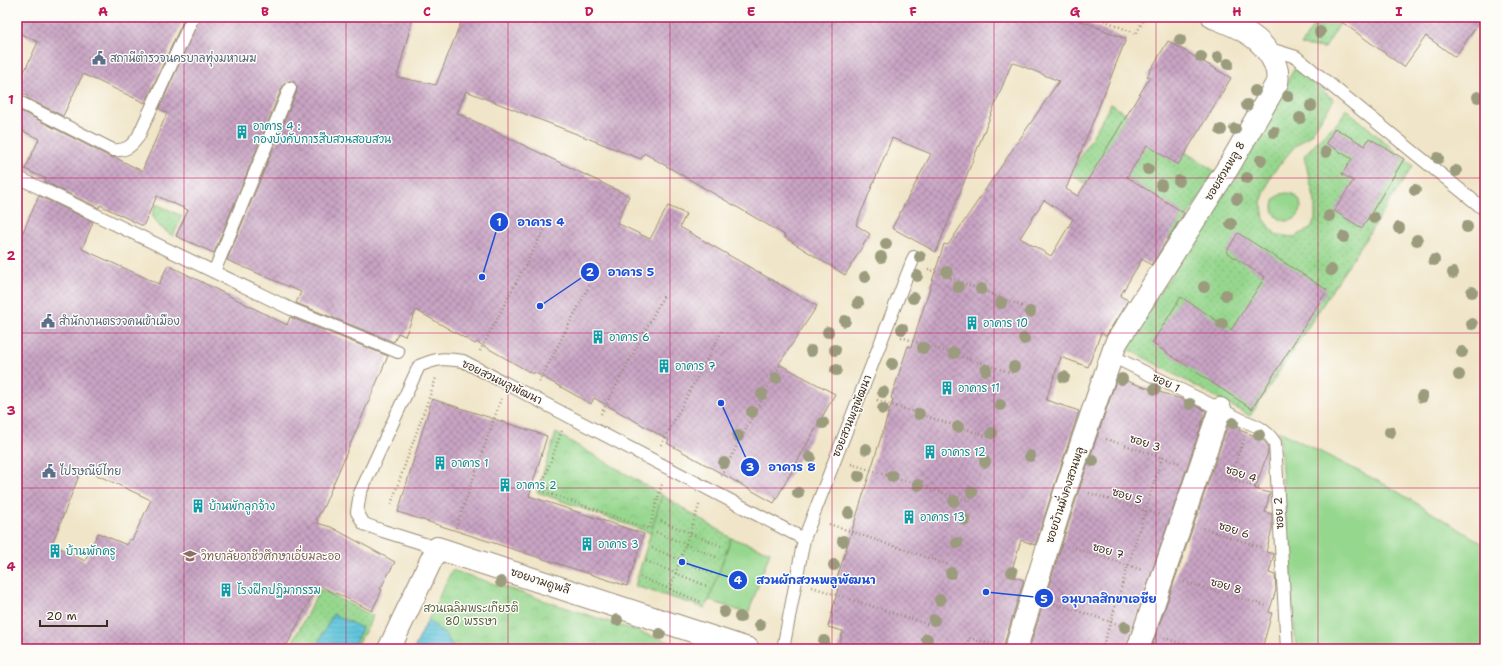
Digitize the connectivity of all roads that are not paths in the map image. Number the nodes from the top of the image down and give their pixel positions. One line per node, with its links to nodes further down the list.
1 (194, 17): 5 (lane)
2 (1213, 17): 3 (street, ซอยสวนพลู 8)
3 (1264, 48): 7 (lane); 10 (street, ซอยสวนพลู 8)
4 (290, 88): 9 (lane)
5 (17, 101)
6 (21, 179): 9 (lane)
7 (1485, 210)
8 (913, 260): 13 (lane, ซอยสวนพลูพัฒนา)
9 (214, 272): 11 (lane)
10 (1114, 350): 12 (lane, ซอย 1); 16 (street, ซอยบ้านมั่งคงสวนพลู)
11 (398, 352)
12 (1220, 410): 15 (street); 20 (lane, ซอย 2)
13 (804, 538): 14 (lane, ซอยสวนพลูพัฒนา); 19 (lane, ซอยสวนพลูพัฒนา)
14 (437, 548): 17 (street); 18 (street, ซอยงามดูพลี)
15 (1140, 641)
16 (1006, 646)
17 (389, 649)
18 (748, 649)
19 (783, 649)
20 (1287, 649)

